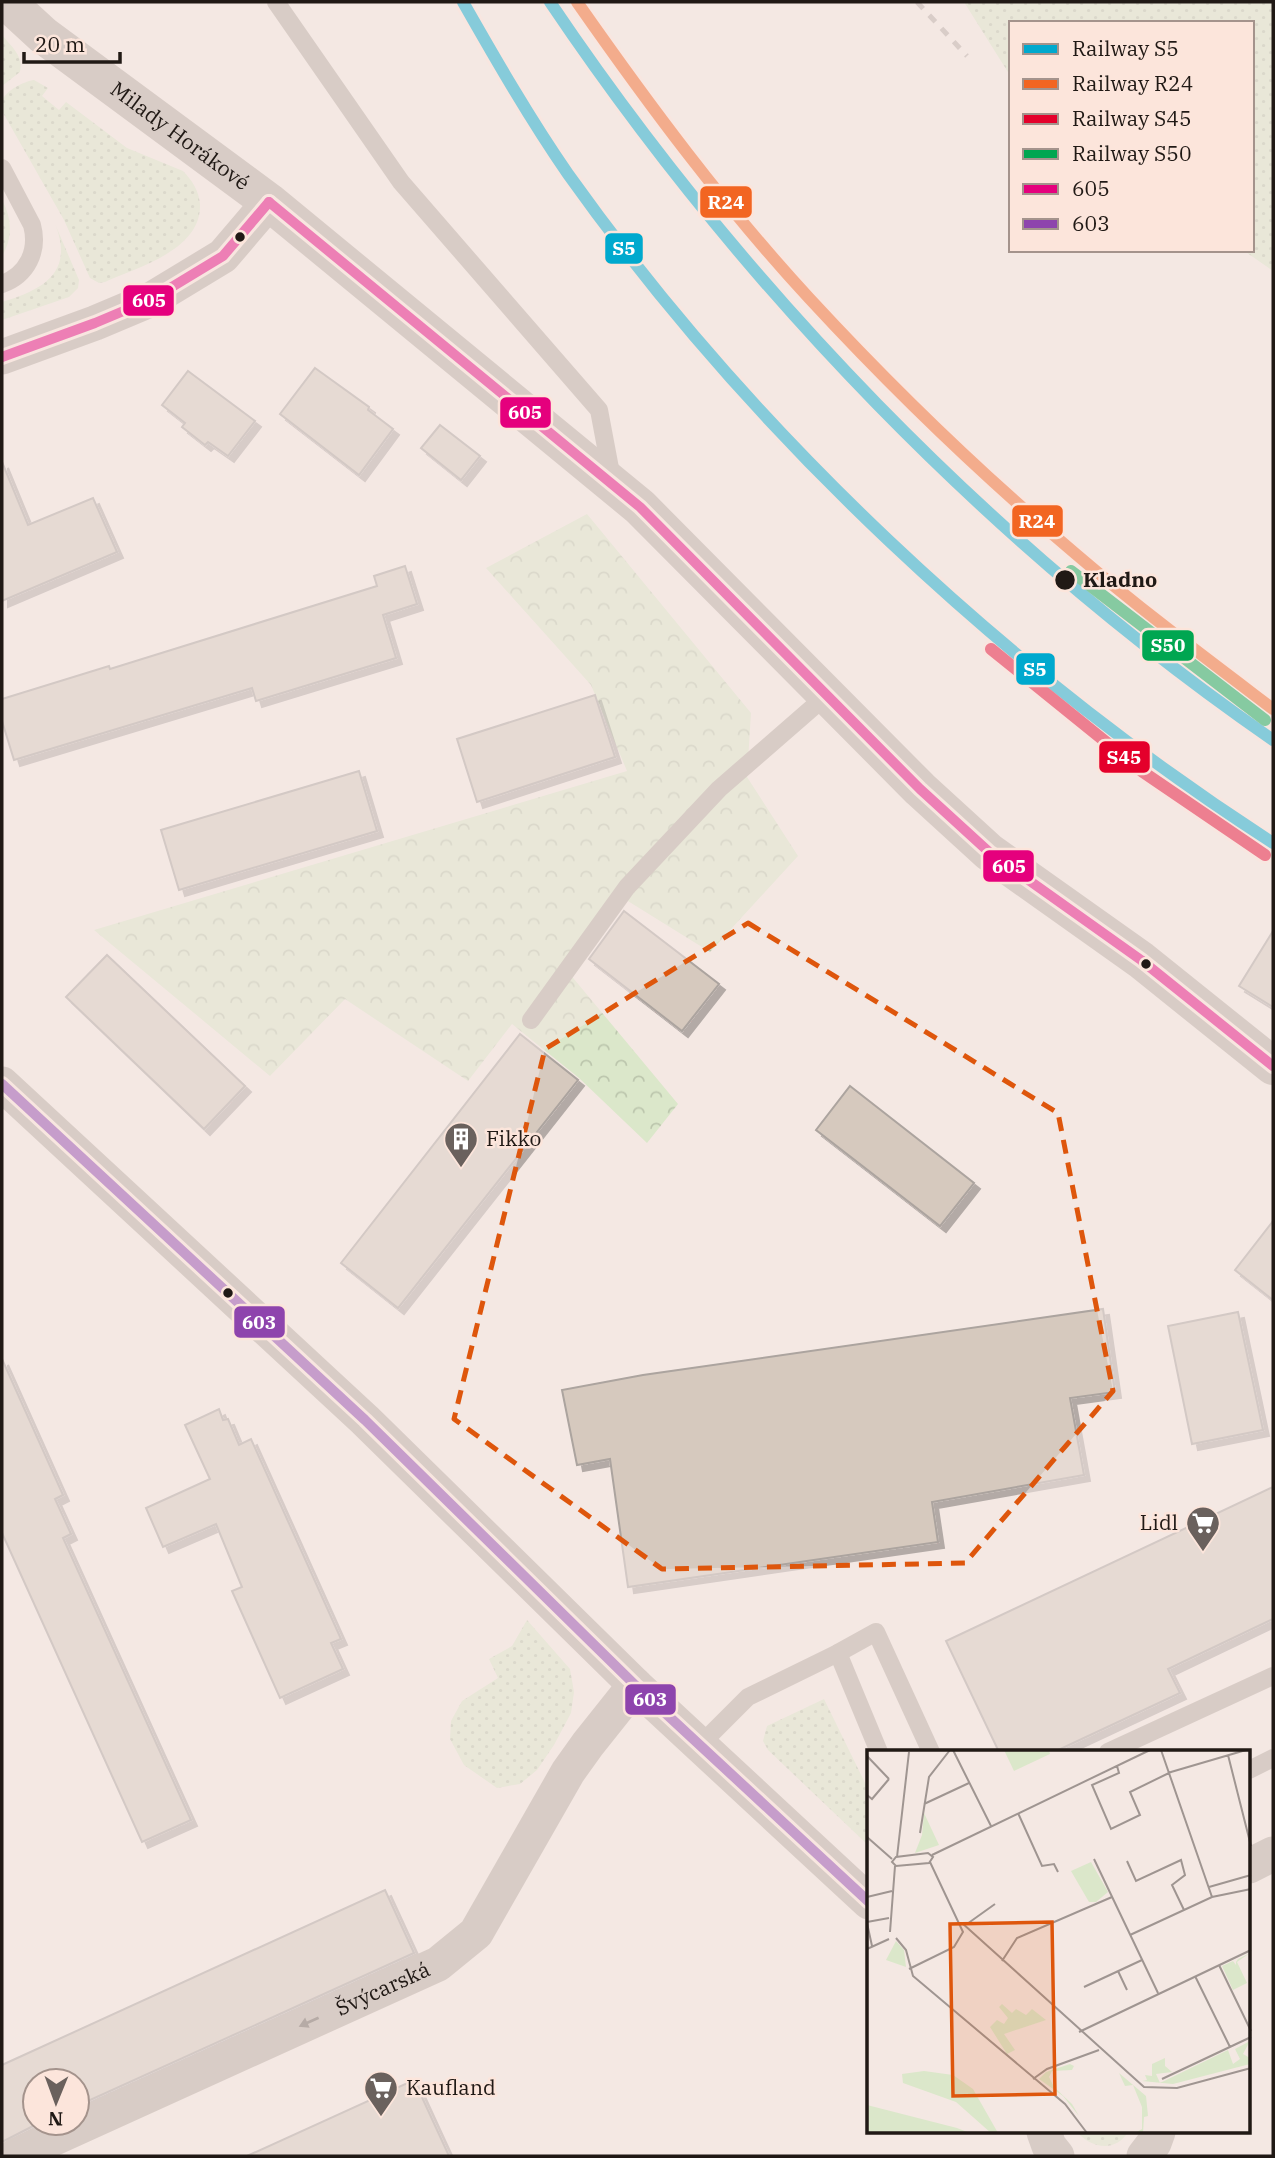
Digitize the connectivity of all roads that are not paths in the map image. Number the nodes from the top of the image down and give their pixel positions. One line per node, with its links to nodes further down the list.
1 (7, 2): 4 (street, Milady Horákové)
2 (276, 2): 7 (lane)
3 (2, 168): 5 (lane)
4 (269, 202): 6 (street); 7 (street, Milady Horákové)
5 (2, 284)
6 (2, 357)
7 (613, 484): 8 (street, Milady Horákové)
8 (827, 695): 9 (lane); 10 (street, Milady Horákové)
9 (531, 1020)
10 (1273, 1066)
11 (2, 1084): 14 (street)
12 (838, 1653): 15 (lane); 16 (lane); 17 (lane)
13 (1273, 1676): 18 (lane)
14 (635, 1685): 15 (street); 26 (street, Švýcarská, one-way to 26)
15 (700, 1745): 23 (street)
16 (878, 1750)
17 (930, 1750)
18 (1112, 1750)
19 (1273, 1758): 20 (lane)
20 (1250, 1770)
21 (1273, 1854): 22 (street)
22 (1250, 1866)
23 (867, 1900)
24 (1045, 2134): 27 (street)
25 (1157, 2134): 28 (street)
26 (15, 2156)
27 (1057, 2156)
28 (1144, 2156)

